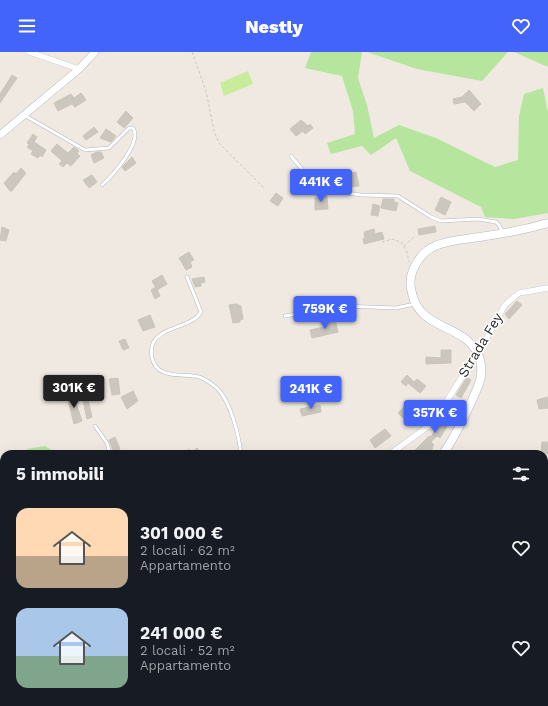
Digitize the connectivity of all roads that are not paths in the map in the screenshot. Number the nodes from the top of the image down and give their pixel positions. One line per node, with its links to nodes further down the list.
1 (29, 52): 3 (street)
2 (95, 52): 3 (street)
3 (78, 69): 4 (street)
4 (24, 115): 5 (street); 7 (lane)
5 (0, 135)
6 (291, 156): 9 (lane)
7 (102, 185)
8 (548, 223): 9 (main road)
9 (503, 233): 12 (main road)
10 (187, 277): 17 (lane)
11 (548, 288): 14 (street, Strada Fey)
12 (415, 304): 13 (lane); 14 (main road)
13 (285, 316)
14 (477, 353): 18 (street, Strada Fey); 19 (main road)
15 (95, 426): 16 (lane)
16 (109, 450)
17 (240, 450)
18 (396, 450)
19 (446, 450)

